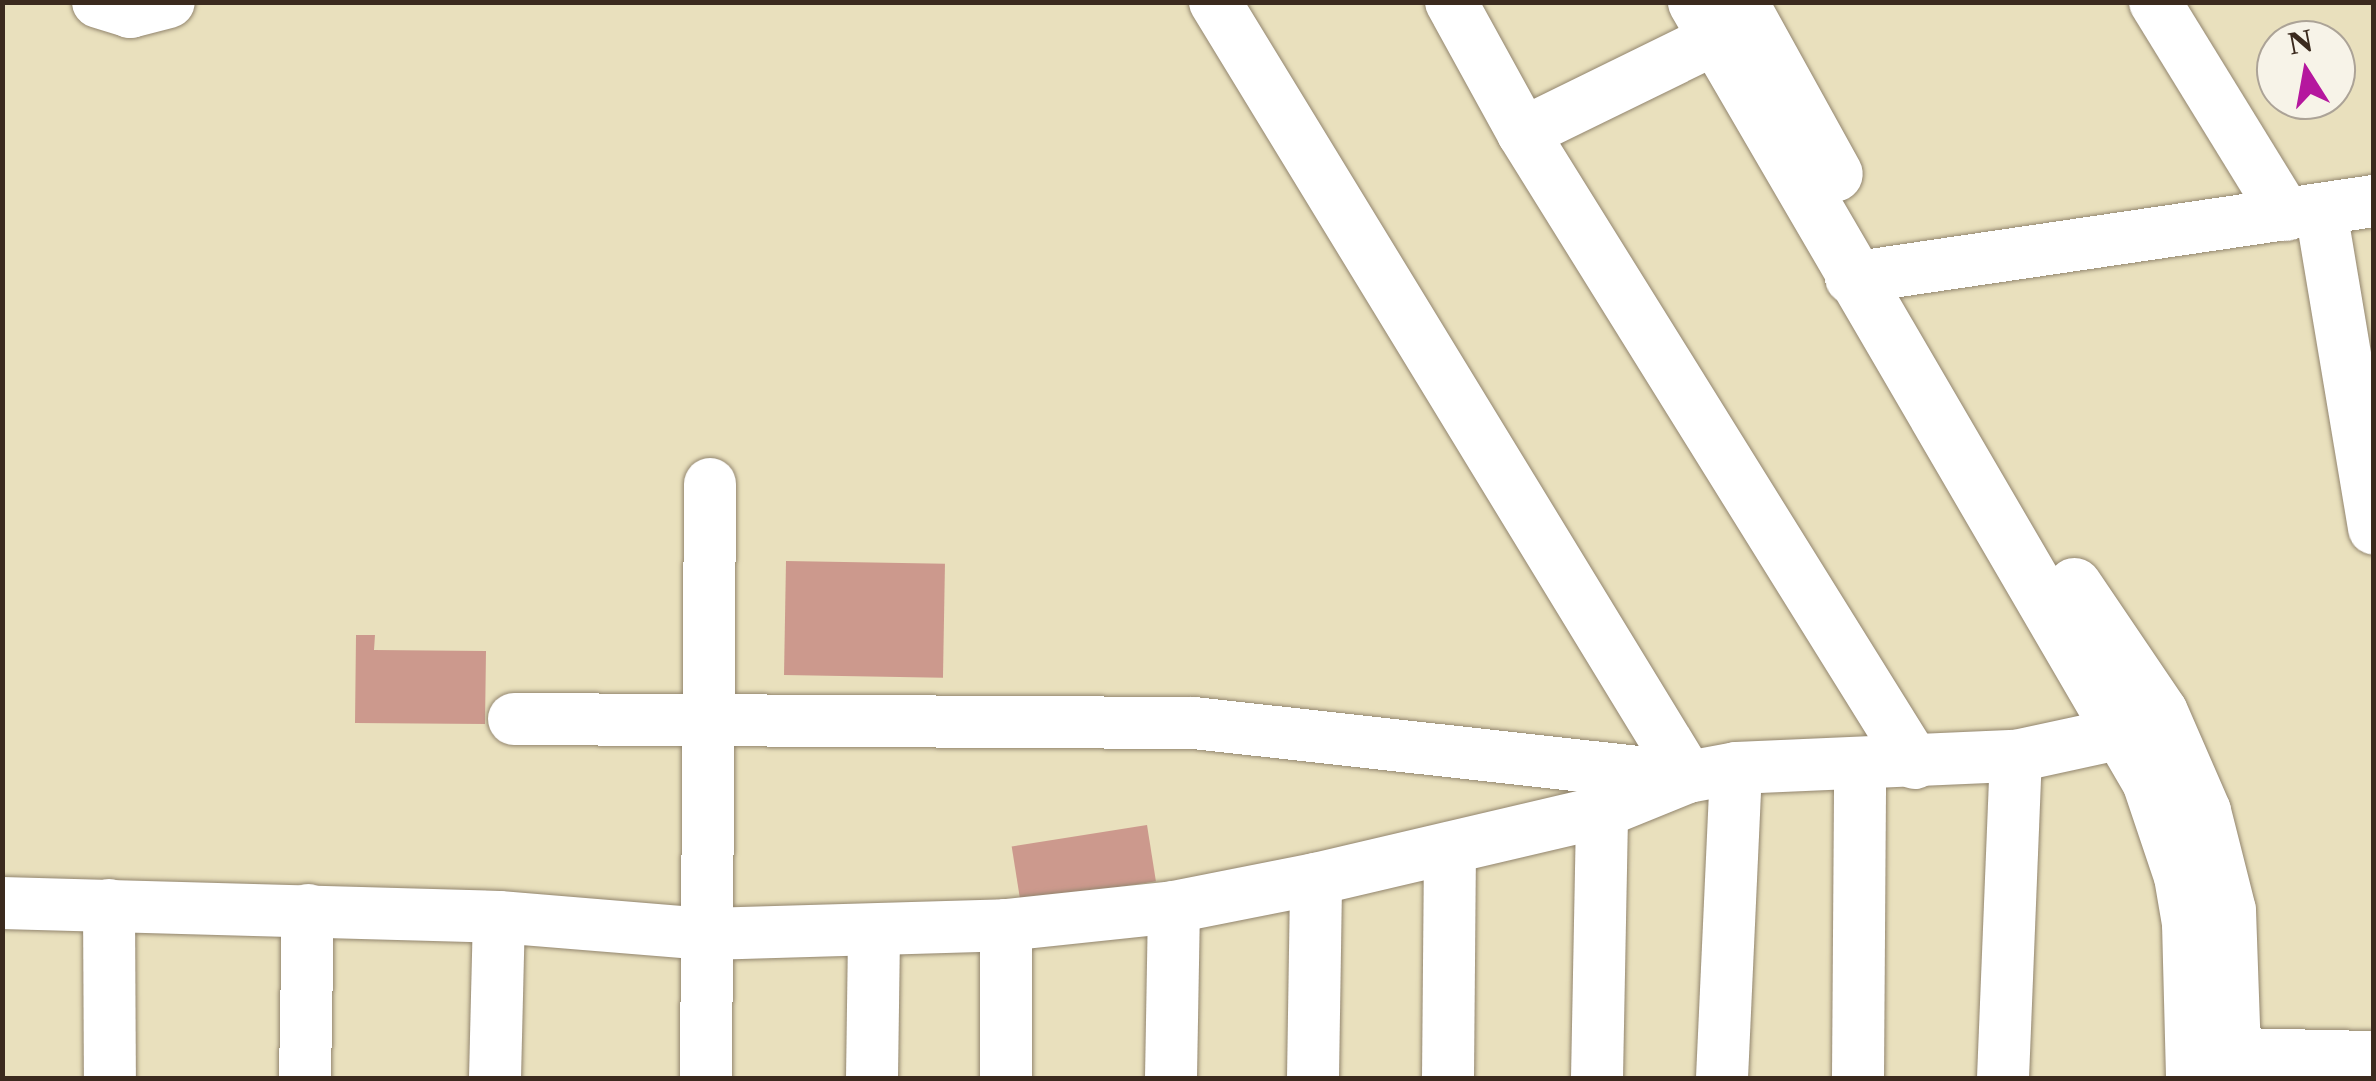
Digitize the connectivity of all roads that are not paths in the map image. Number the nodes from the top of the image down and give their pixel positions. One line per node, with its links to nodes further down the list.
1 (98, 2): 2 (street)
2 (169, 2)
3 (1215, 2): 19 (street)
4 (1451, 2): 7 (street)
5 (2154, 2): 9 (street)
6 (1716, 14): 7 (street); 10 (highway)
7 (1523, 133): 17 (street)
8 (2374, 201): 9 (street)
9 (2304, 213): 10 (street); 12 (street)
10 (1871, 275): 15 (highway)
11 (710, 484): 13 (street)
12 (2374, 529)
13 (708, 716): 14 (street); 19 (street); 30 (street)
14 (514, 719)
15 (2141, 723): 16 (street); 32 (highway)
16 (2016, 756): 17 (street); 45 (street)
17 (1915, 763): 18 (street)
18 (1860, 765): 19 (street); 44 (street)
19 (1712, 773): 20 (street); 43 (street)
20 (1602, 812): 21 (street); 42 (street)
21 (1450, 848): 22 (street); 41 (street)
22 (1316, 879): 25 (street); 40 (street)
23 (2, 903): 24 (street)
24 (109, 905): 26 (street); 33 (street)
25 (1174, 907): 28 (street); 39 (street)
26 (308, 910): 27 (street); 34 (street)
27 (499, 917): 30 (street); 35 (street)
28 (1006, 925): 29 (street); 38 (street)
29 (874, 932): 30 (street); 37 (street)
30 (707, 934): 36 (street)
31 (2374, 1057): 32 (street)
32 (2232, 1067)
33 (110, 1078)
34 (305, 1078)
35 (495, 1078)
36 (706, 1078)
37 (872, 1078)
38 (1006, 1078)
39 (1171, 1078)
40 (1313, 1078)
41 (1448, 1078)
42 (1597, 1078)
43 (1722, 1078)
44 (1858, 1078)
45 (2003, 1078)

